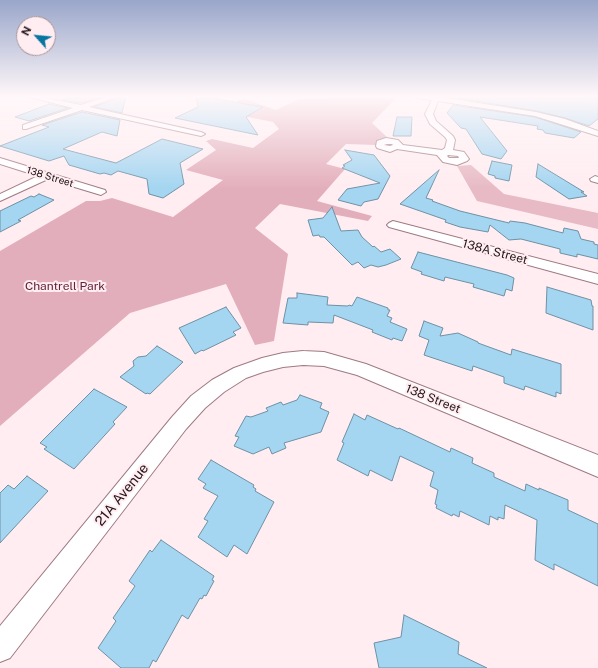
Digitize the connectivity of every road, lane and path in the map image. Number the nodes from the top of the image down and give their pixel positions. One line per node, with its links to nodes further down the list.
1 (170, 127): 4 (street)
2 (441, 127): 6 (street)
3 (580, 127): 5 (street)
4 (201, 134)
5 (598, 134)
6 (398, 147)
7 (0, 162): 8 (street, 138 Street)
8 (46, 176): 9 (street, 138 Street); 10 (street)
9 (101, 192)
10 (0, 198)
11 (393, 224): 12 (street, 138A Street)
12 (598, 279)
13 (262, 365): 14 (street, 138 Street); 15 (street, 21A Avenue)
14 (598, 466)
15 (0, 648)

